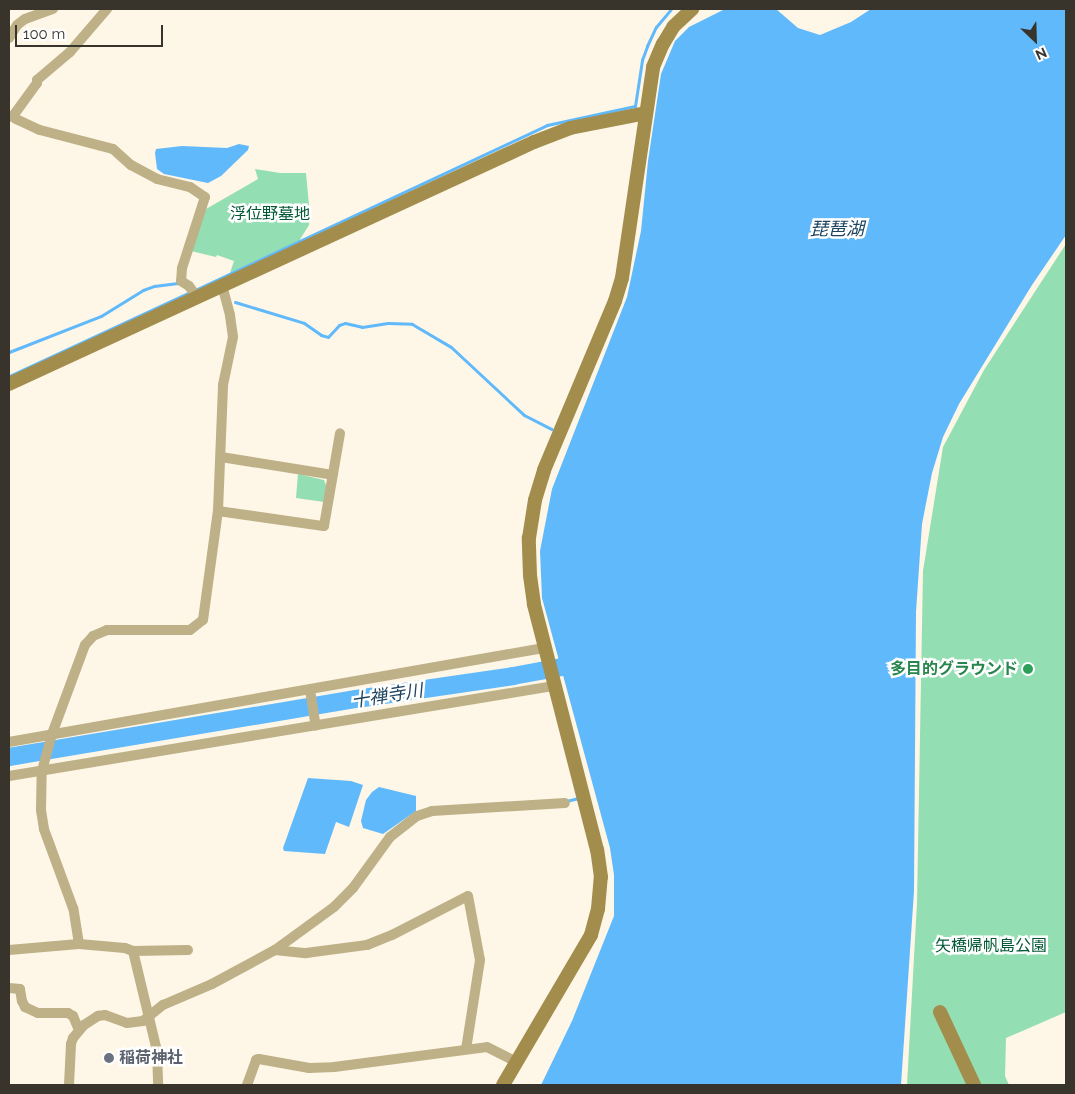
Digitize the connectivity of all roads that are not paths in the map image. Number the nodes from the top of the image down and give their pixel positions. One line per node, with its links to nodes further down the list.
1 (53, 9): 4 (street)
2 (108, 9): 6 (street)
3 (692, 9): 5 (street)
4 (9, 38)
5 (646, 113): 7 (street); 14 (street)
6 (11, 116): 8 (street)
7 (222, 285): 8 (street); 11 (street)
8 (197, 296): 9 (street)
9 (9, 384)
10 (340, 433): 12 (street)
11 (221, 457): 12 (street); 13 (street)
12 (333, 476): 13 (street)
13 (218, 511): 18 (street)
14 (544, 650): 15 (street); 16 (street)
15 (553, 685): 17 (street); 33 (street)
16 (310, 692): 17 (street); 18 (street)
17 (315, 723): 20 (street)
18 (52, 736): 19 (street); 20 (street)
19 (9, 742)
20 (43, 768): 21 (street); 23 (street)
21 (9, 776)
22 (565, 803): 26 (street)
23 (79, 944): 24 (street); 27 (street)
24 (9, 950)
25 (188, 950): 27 (street)
26 (275, 950): 30 (street); 32 (street)
27 (133, 951): 30 (street)
28 (9, 988): 31 (street)
29 (940, 1012): 38 (street)
30 (148, 1018): 31 (street); 35 (street)
31 (79, 1030): 34 (street)
32 (466, 1049): 33 (street); 36 (street)
33 (516, 1062): 37 (street)
34 (69, 1085)
35 (158, 1085)
36 (247, 1085)
37 (503, 1085)
38 (974, 1085)

